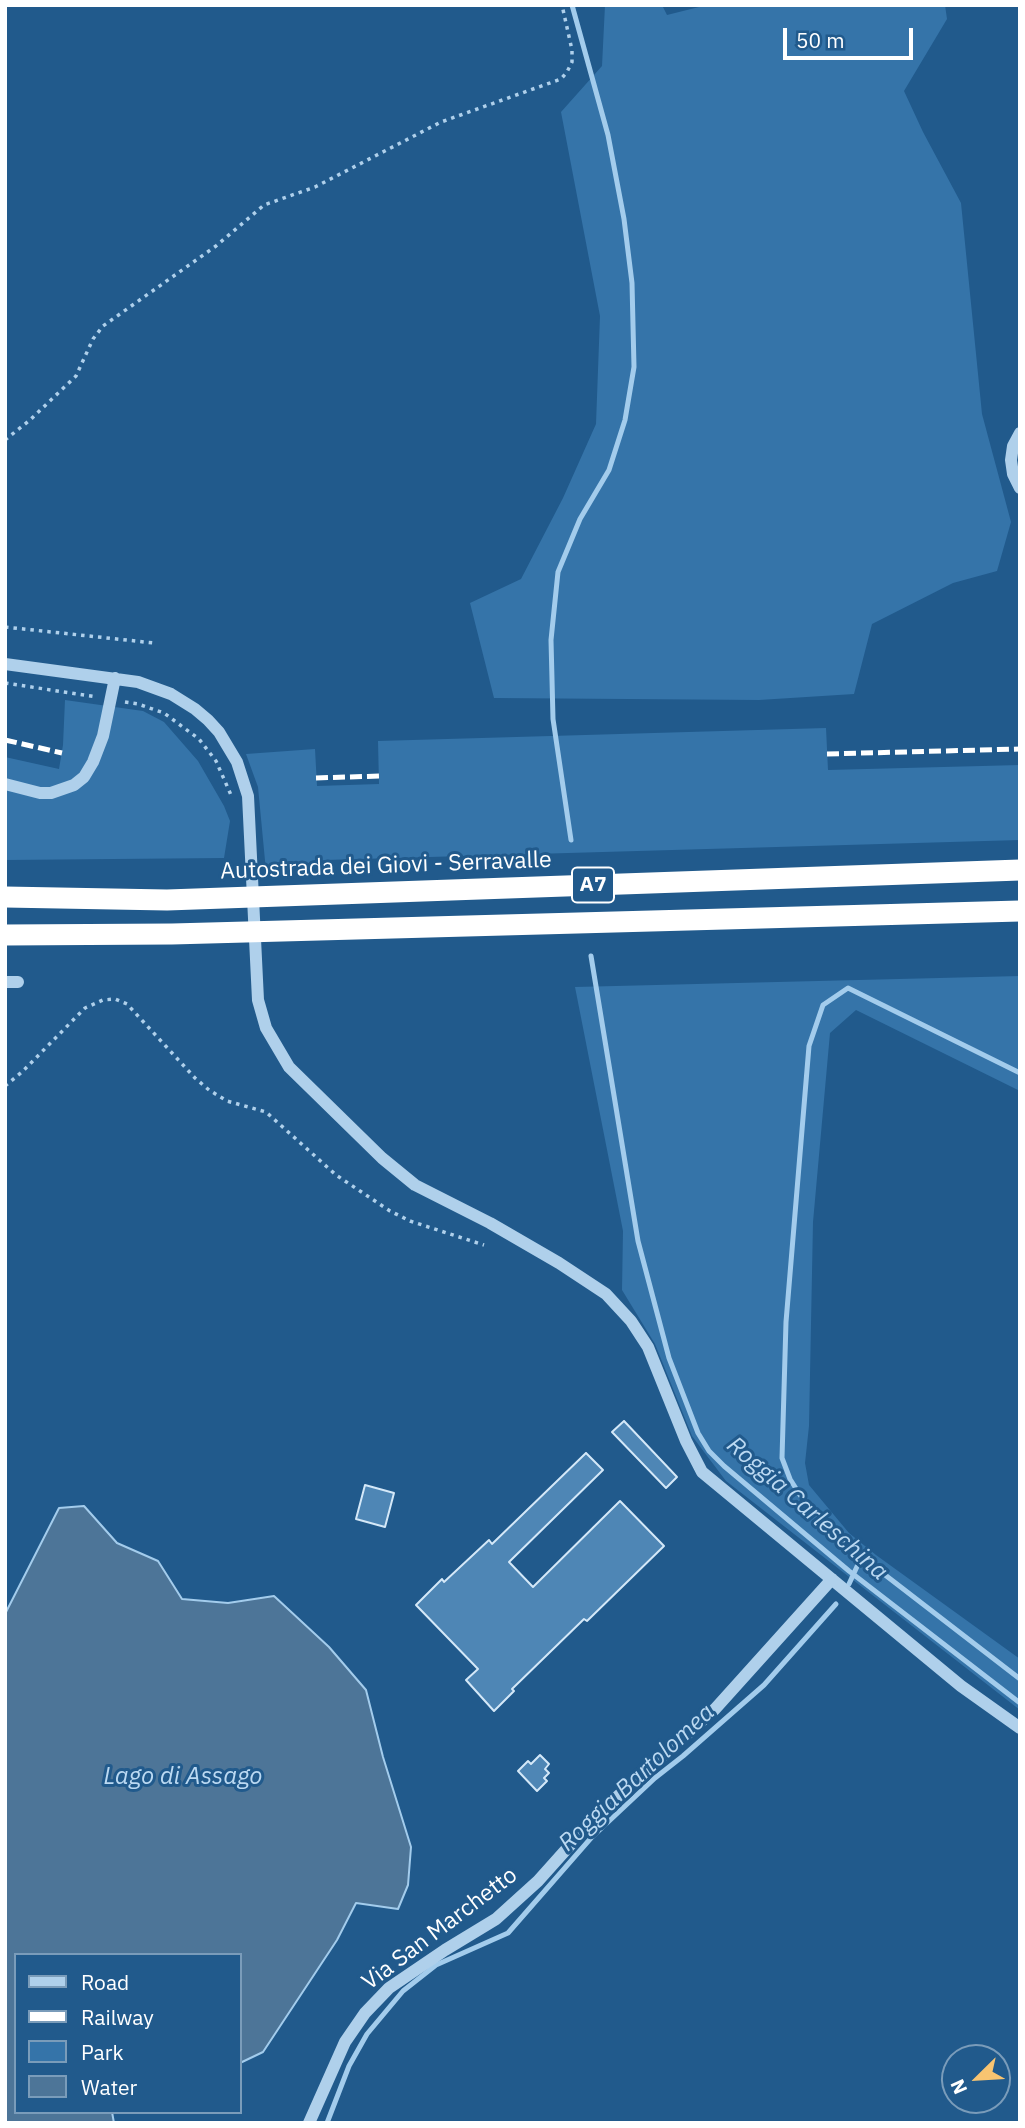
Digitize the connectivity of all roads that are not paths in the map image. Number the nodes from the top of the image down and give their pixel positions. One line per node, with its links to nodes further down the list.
1 (1020, 433): 2 (street)
2 (1020, 488)
3 (5, 664): 4 (street)
4 (115, 678): 5 (street); 10 (street)
5 (5, 784)
6 (1020, 870): 7 (highway, Autostrada dei Giovi - Serravalle / A7)
7 (5, 897)
8 (1020, 911): 9 (highway, A7)
9 (5, 935)
10 (832, 1579): 11 (street); 12 (street, Via San Marchetto)
11 (1020, 1728)
12 (309, 2123)

